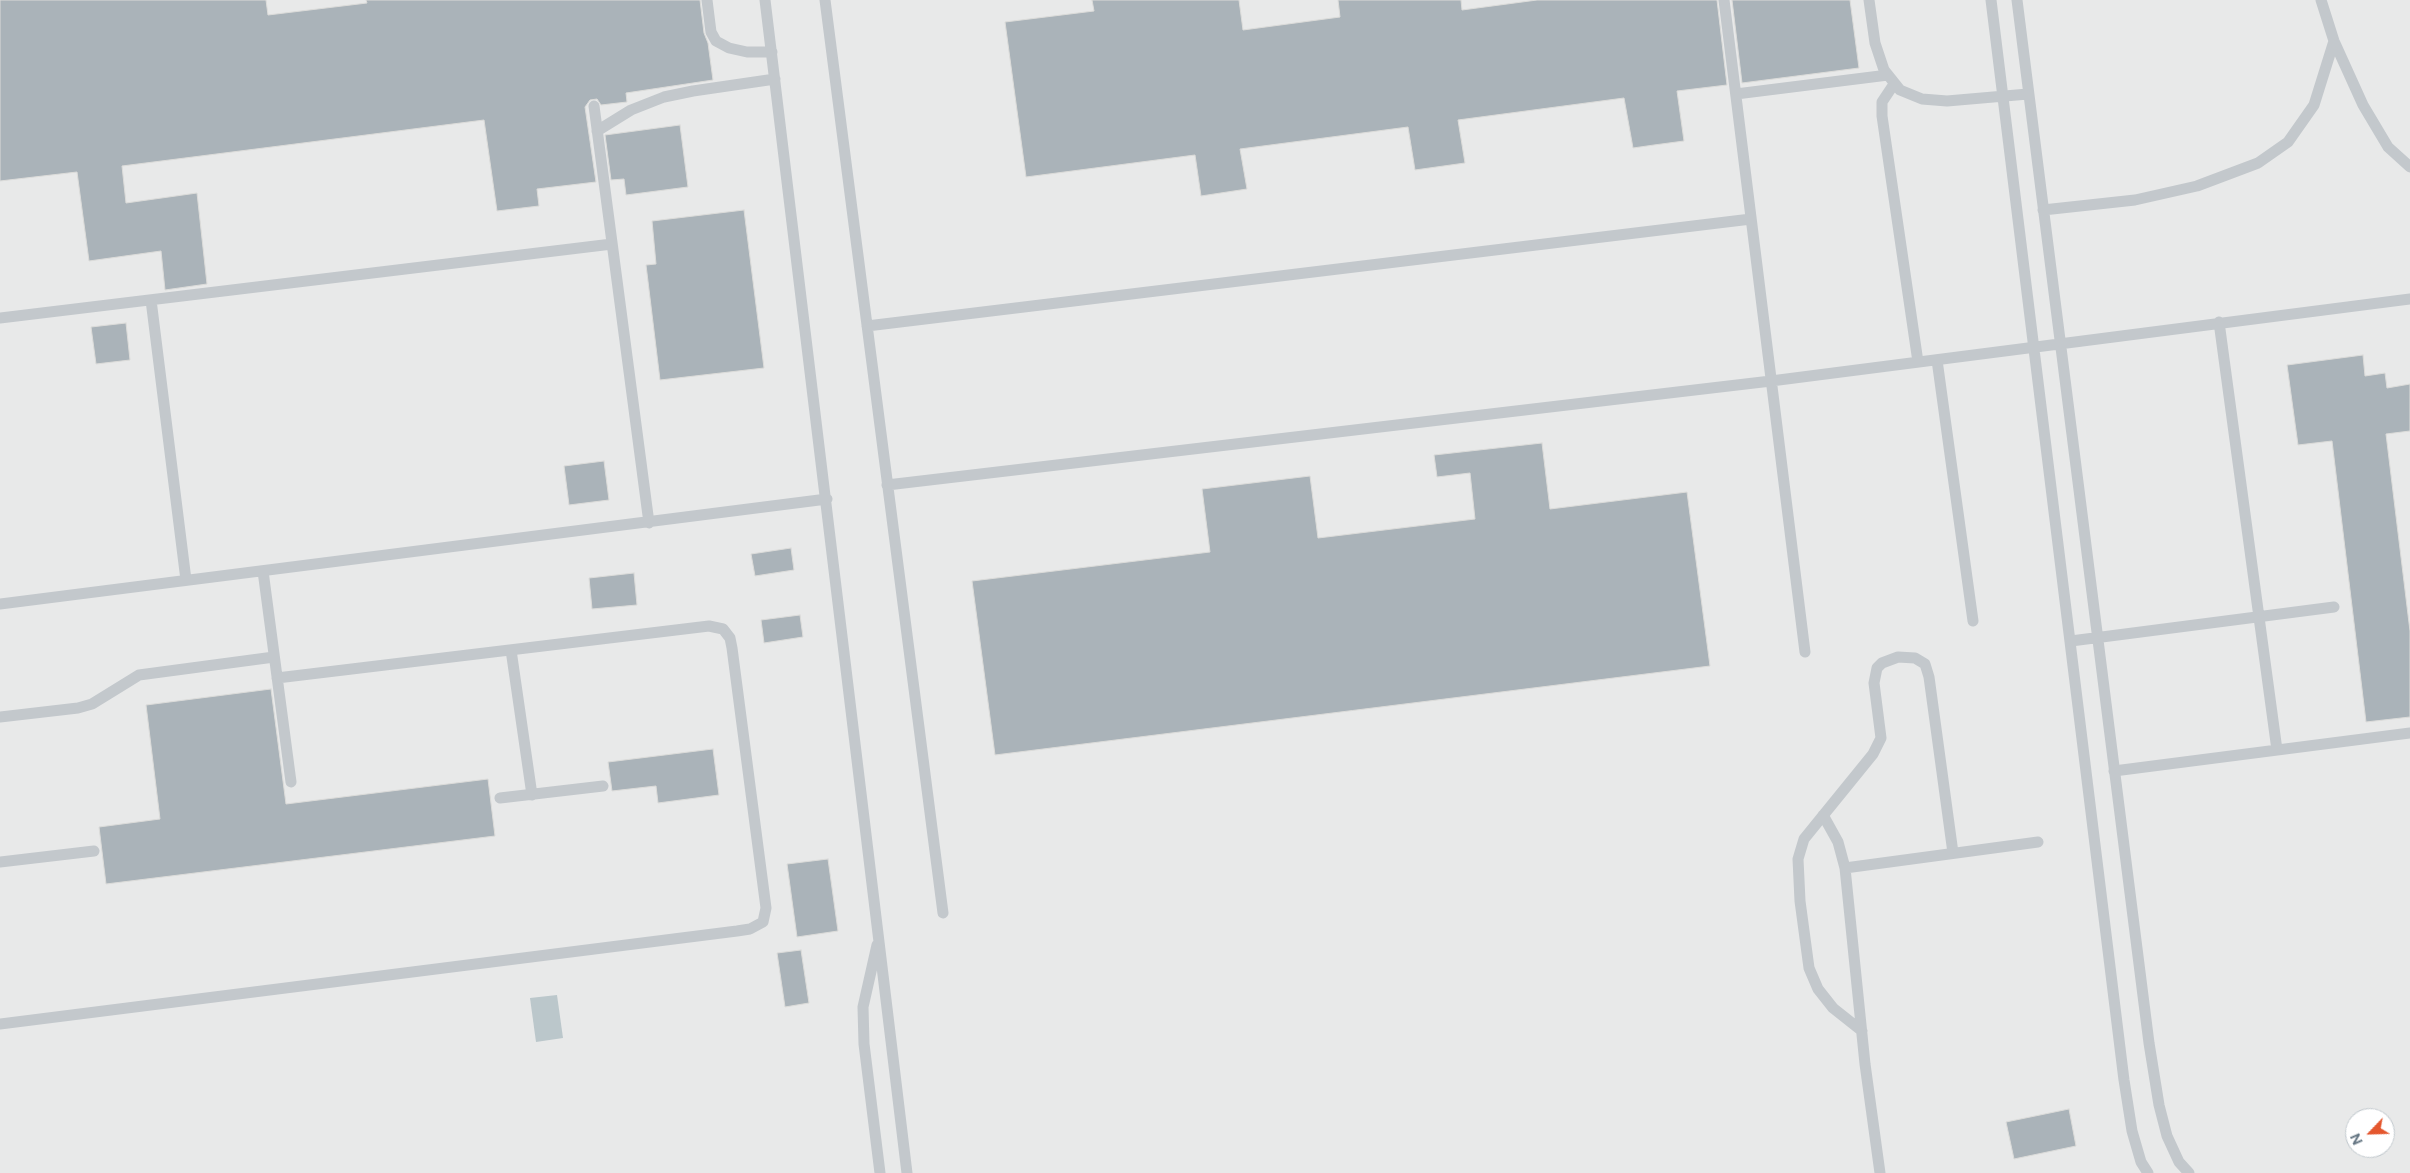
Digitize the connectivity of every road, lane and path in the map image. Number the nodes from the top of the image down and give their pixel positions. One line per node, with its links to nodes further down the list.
1 (707, 0): 10 (lane)
2 (765, 0): 10 (lane)
3 (825, 0): 26 (lane)
4 (1724, 0): 13 (lane)
5 (1869, 0): 12 (lane)
6 (1991, 0): 15 (lane)
7 (2016, 0): 14 (lane)
8 (2320, 0): 9 (lane)
9 (2334, 41): 18 (lane); 19 (lane)
10 (772, 52): 11 (lane)
11 (775, 79): 17 (lane); 33 (lane)
12 (1891, 79): 13 (lane); 15 (lane); 30 (lane)
13 (1736, 94): 20 (lane)
14 (2028, 94): 15 (lane); 19 (lane)
15 (2003, 97): 28 (lane)
16 (594, 106): 17 (lane)
17 (597, 131): 21 (lane)
18 (2410, 167)
19 (2043, 210): 27 (lane)
20 (1751, 219): 26 (lane); 31 (lane)
21 (612, 244): 23 (lane); 34 (lane)
22 (2410, 299): 25 (lane)
23 (151, 300): 24 (lane); 36 (lane)
24 (0, 318)
25 (2219, 322): 27 (lane); 39 (lane)
26 (867, 326): 32 (lane)
27 (2060, 344): 28 (lane); 41 (lane)
28 (2035, 348): 29 (lane); 42 (lane)
29 (1937, 360): 30 (lane); 40 (lane)
30 (1918, 362): 31 (lane)
31 (1771, 381): 32 (lane); 44 (lane)
32 (888, 484): 61 (lane)
33 (827, 500): 34 (lane); 62 (lane)
34 (649, 523): 35 (lane)
35 (263, 571): 36 (lane); 45 (lane)
36 (186, 580): 37 (lane)
37 (0, 604)
38 (2334, 607): 39 (lane)
39 (2258, 617): 41 (lane); 49 (lane)
40 (1973, 621)
41 (2097, 637): 42 (lane); 50 (lane)
42 (2071, 641): 68 (lane)
43 (511, 650): 46 (lane); 53 (lane); 63 (lane)
44 (1805, 652)
45 (274, 657): 46 (lane); 47 (lane)
46 (277, 678): 51 (lane)
47 (0, 717)
48 (2410, 733): 49 (lane)
49 (2277, 750): 50 (lane)
50 (2114, 771): 69 (lane)
51 (291, 782)
52 (603, 786): 53 (lane)
53 (532, 794): 54 (lane)
54 (500, 798)
55 (1823, 815): 58 (lane); 60 (lane); 64 (lane)
56 (2038, 842): 58 (lane)
57 (94, 851): 59 (lane)
58 (1953, 853): 60 (lane)
59 (0, 862)
60 (1845, 868): 64 (lane)
61 (942, 913)
62 (879, 938): 65 (lane); 66 (lane)
63 (0, 1024)
64 (1862, 1031): 67 (lane)
65 (880, 1173)
66 (907, 1173)
67 (1880, 1173)
68 (2148, 1173)
69 (2189, 1173)

